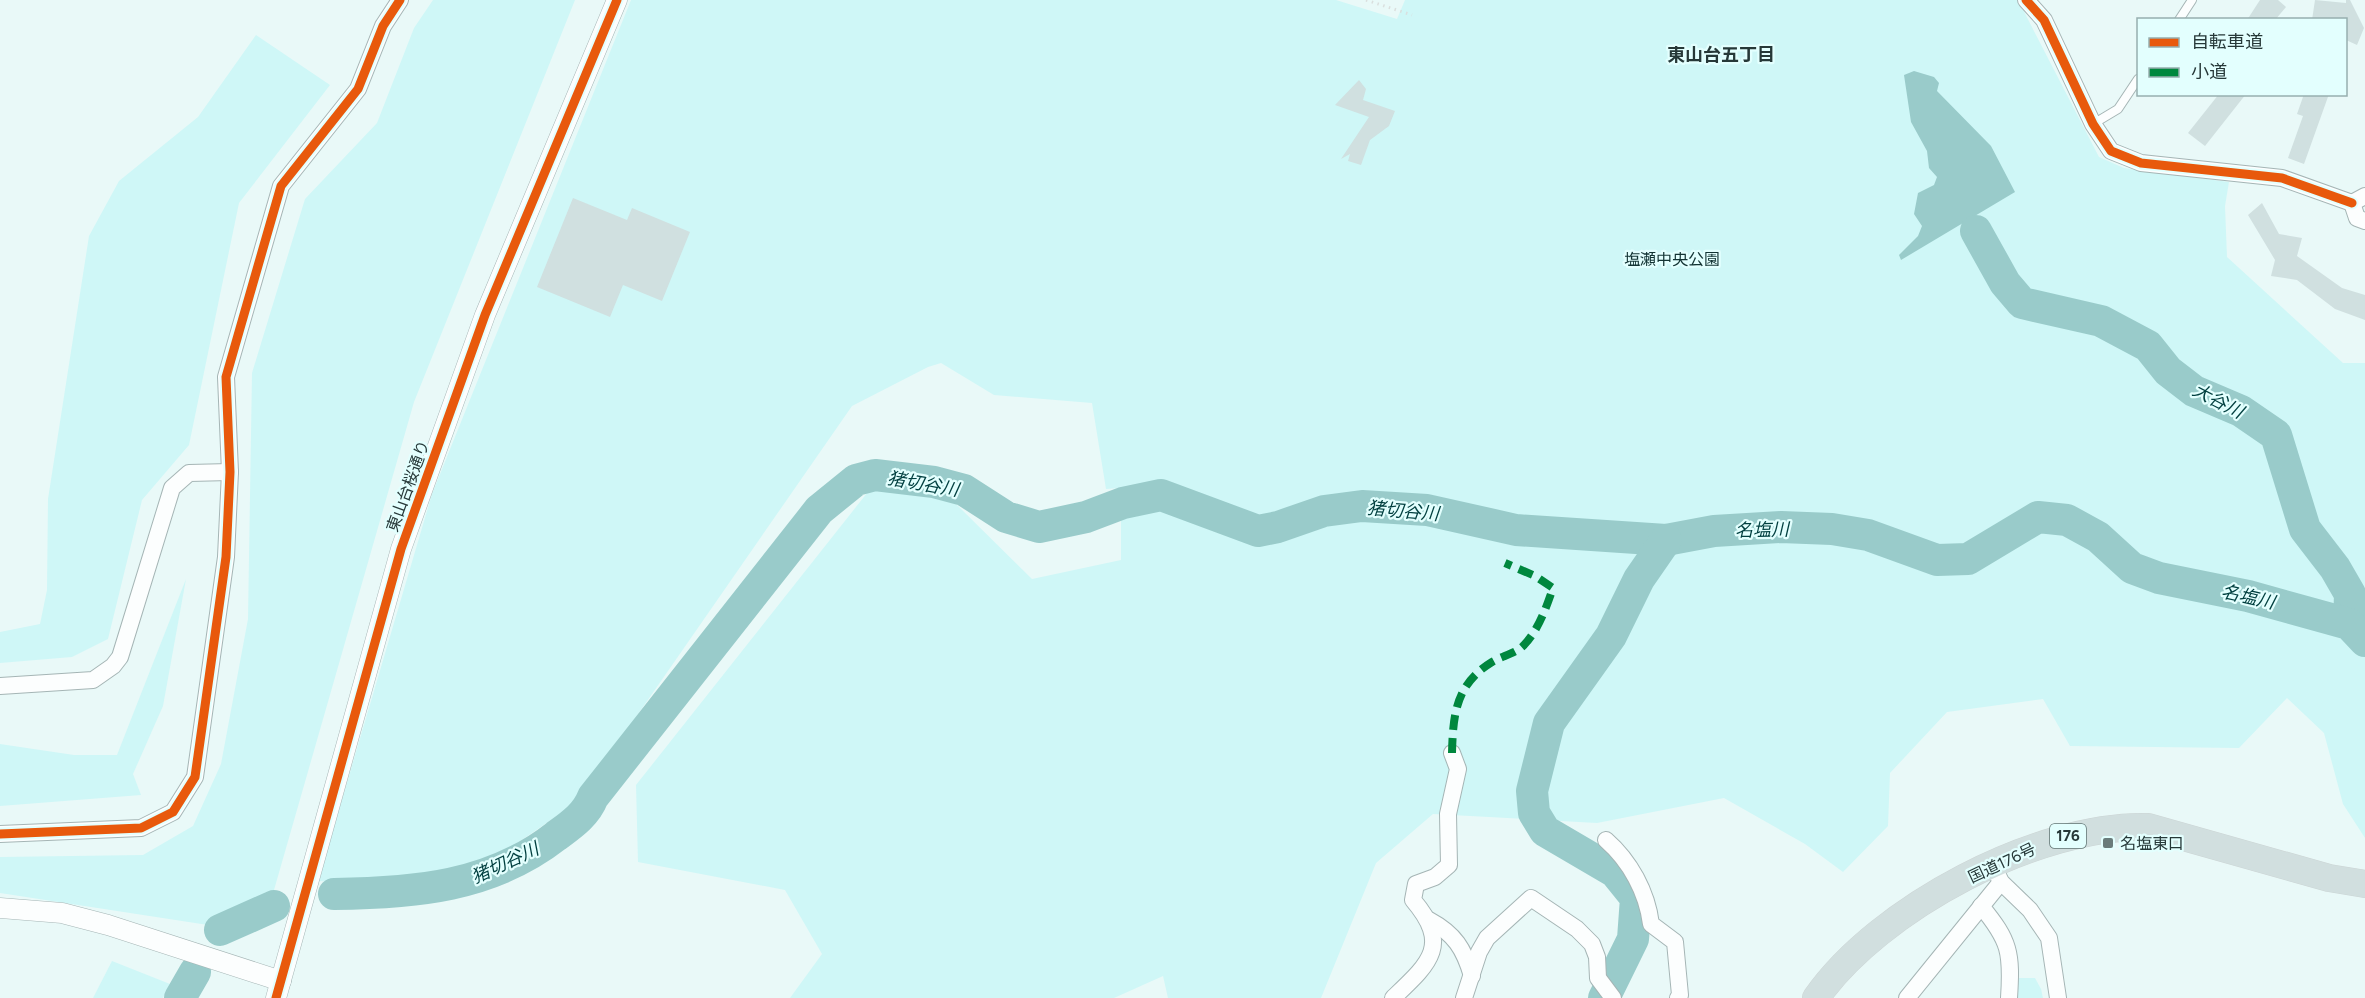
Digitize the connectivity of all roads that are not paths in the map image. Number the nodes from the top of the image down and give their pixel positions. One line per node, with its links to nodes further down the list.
1 (400, 0): 10 (street)
2 (617, 0): 21 (street, 東山台桜通り)
3 (2026, 0): 7 (street)
4 (2192, 0): 5 (lane)
5 (2180, 18)
6 (2137, 82): 7 (lane)
7 (2093, 124): 8 (street)
8 (2358, 199): 9 (street)
9 (2365, 221)
10 (230, 472): 11 (street); 13 (street)
11 (0, 686)
12 (1452, 753): 19 (street)
13 (0, 834)
14 (1606, 840): 25 (street)
15 (1997, 873): 16 (highway, 国道176号 / 176); 17 (street); 26 (highway, 国道176号 / 176); 29 (street)
16 (2365, 884)
17 (1981, 906): 27 (street); 28 (street)
18 (0, 908): 21 (street)
19 (1429, 920): 20 (street); 22 (street)
20 (1472, 977): 23 (street); 24 (street)
21 (278, 989)
22 (1393, 998)
23 (1464, 998)
24 (1613, 998)
25 (1678, 998)
26 (1816, 998)
27 (1907, 998)
28 (2009, 998)
29 (2058, 998)

